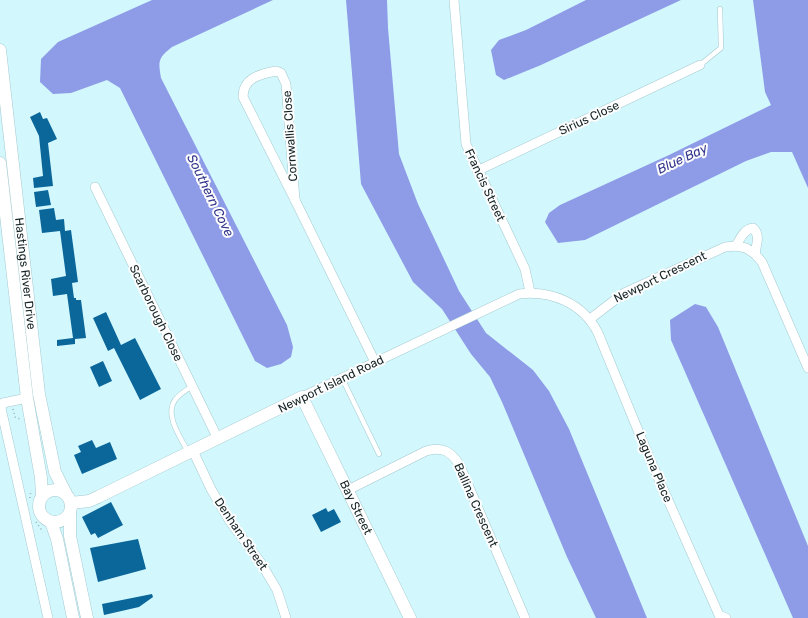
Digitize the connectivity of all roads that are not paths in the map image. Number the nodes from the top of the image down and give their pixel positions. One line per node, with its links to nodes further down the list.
1 (454, 0): 6 (street, Francis Street)
2 (720, 9): 4 (lane)
3 (0, 50): 9 (main road, Hastings River Drive)
4 (700, 65): 6 (street, Sirius Close)
5 (0, 163): 10 (main road, Hastings River Drive)
6 (477, 171): 13 (street, Francis Street)
7 (94, 187): 18 (street, Scarborough Close)
8 (295, 200): 8 (street, Cornwallis Close); 15 (street, Cornwallis Close)
9 (22, 239): 10 (street); 28 (main road, Hastings River Drive)
10 (5, 242): 20 (main road, Hastings River Drive)
11 (736, 246): 12 (street); 12 (street); 14 (street, Newport Crescent)
12 (755, 254): 16 (street)
13 (530, 292): 14 (street, Newport Island Road); 15 (street, Newport Island Road)
14 (590, 319): 30 (street, Laguna Place)
15 (375, 362): 17 (street, Newport Island Road)
16 (808, 368)
17 (342, 378): 19 (street, Newport Island Road); 25 (lane)
18 (192, 386): 23 (street, Scarborough Close); 24 (lane)
19 (302, 397): 23 (main road, Newport Island Road); 26 (main road, Bay Street)
20 (27, 398): 21 (street); 27 (main road, Hastings River Drive)
21 (1, 403): 22 (street)
22 (4, 436): 31 (street)
23 (218, 439): 24 (main road, Newport Island Road)
24 (191, 452): 28 (main road, Newport Island Road); 34 (street, Denham Street)
25 (379, 454)
26 (348, 490): 35 (main road, Bay Street); 36 (street, Ballina Crescent)
27 (42, 496): 28 (main road); 29 (main road)
28 (69, 503): 29 (main road); 33 (main road, Hastings River Drive)
29 (51, 522): 32 (main road)
30 (721, 617)
31 (48, 618)
32 (73, 618)
33 (87, 618)
34 (286, 618)
35 (410, 618)
36 (525, 618)

